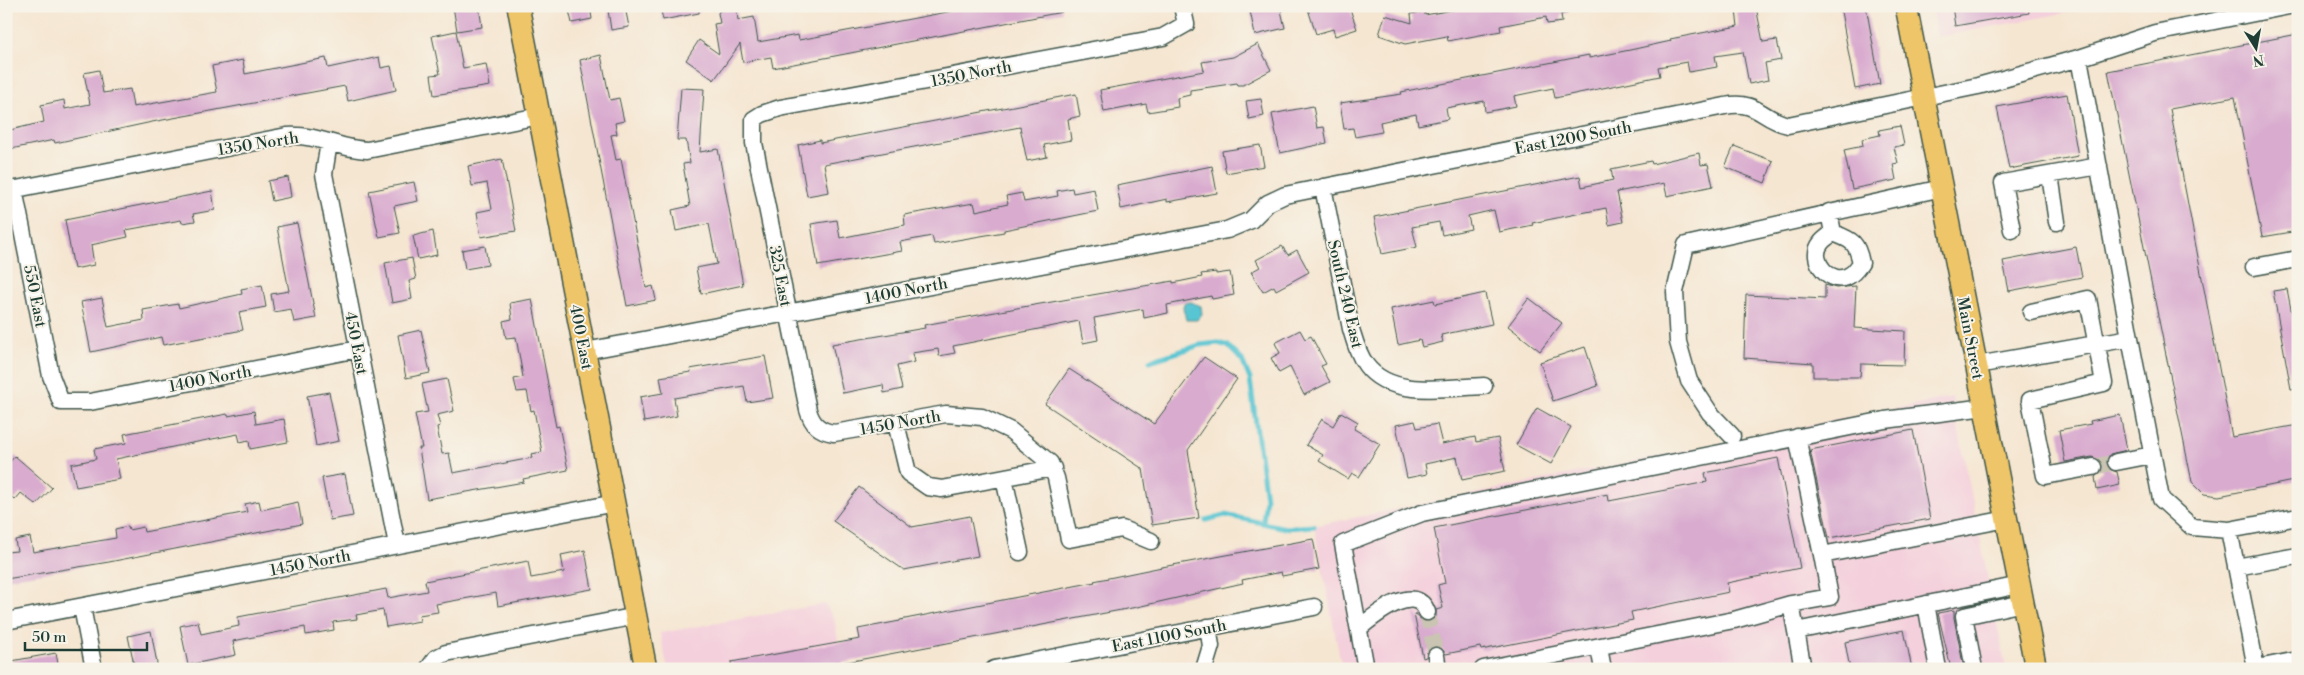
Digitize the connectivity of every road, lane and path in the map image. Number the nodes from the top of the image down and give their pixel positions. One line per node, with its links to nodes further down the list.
1 (518, 6): 7 (main road, 400 East)
2 (1182, 6): 8 (street, 1350 North)
3 (1906, 6): 6 (main road, Main Street)
4 (2289, 6): 5 (street, East 1200 South)
5 (2079, 58): 6 (street, East 1200 South); 10 (street)
6 (1924, 98): 12 (street, East 1200 South); 13 (main road, Main Street)
7 (539, 116): 9 (street, 1350 North); 27 (main road, 400 East)
8 (754, 119): 23 (street, 325 East)
9 (329, 142): 14 (street, 1350 North); 26 (street, 450 East)
10 (2099, 166): 11 (street); 24 (street)
11 (2050, 174): 16 (street); 18 (street)
12 (1323, 188): 17 (street, East 1200 South); 29 (street, South 240 East)
13 (1942, 188): 15 (street); 28 (main road, Main Street)
14 (10, 190): 30 (street, 550 East)
15 (1829, 212): 19 (street); 34 (street)
16 (2057, 222)
17 (1227, 230): 23 (street, 1400 North)
18 (2012, 230)
19 (1833, 233)
20 (2298, 259): 21 (street)
21 (2254, 267)
22 (2030, 312): 25 (street)
23 (788, 313): 27 (street, 1400 North); 33 (street, 325 East)
24 (2130, 338): 25 (street); 36 (street)
25 (2097, 344): 28 (street); 38 (street)
26 (358, 349): 30 (street, 1400 North); 46 (street, 450 East)
27 (585, 351): 41 (main road, 400 East)
28 (1976, 365): 31 (main road, Main Street)
29 (1484, 386)
30 (61, 402)
31 (1985, 407): 35 (street); 43 (main road, Main Street)
32 (896, 423): 33 (street, 1450 North); 39 (street, 1450 North); 40 (street)
33 (819, 429)
34 (1732, 436)
35 (1797, 437): 48 (street); 60 (street)
36 (2152, 455): 37 (street); 44 (street)
37 (2116, 462)
38 (2093, 467)
39 (1054, 468): 40 (street); 45 (street)
40 (1004, 478): 47 (street)
41 (615, 503): 46 (street, 1450 North); 57 (main road, 400 East)
42 (2298, 517): 44 (street)
43 (2007, 519): 48 (street); 51 (main road, Main Street)
44 (2229, 530): 50 (street)
45 (1151, 541)
46 (397, 545): 54 (street, 1450 North)
47 (1020, 552)
48 (1822, 555): 52 (street)
49 (2298, 556): 50 (street)
50 (2236, 567): 64 (street)
51 (2021, 594): 53 (street); 75 (street); 76 (main road, Main Street)
52 (1791, 604): 61 (street); 62 (street)
53 (1926, 604): 61 (street); 74 (street)
54 (82, 607): 58 (street, 1450 North); 65 (street)
55 (1314, 607): 59 (street, East 1100 South)
56 (1427, 612): 60 (street)
57 (636, 616): 66 (street); 67 (main road, 400 East)
58 (6, 621)
59 (1208, 627): 68 (street, East 1100 South); 69 (street)
60 (1359, 628): 70 (street)
61 (1796, 631): 73 (street)
62 (1599, 648): 71 (street); 72 (street)
63 (2298, 660): 64 (street)
64 (2254, 668)
65 (94, 669)
66 (428, 669)
67 (646, 669)
68 (994, 669)
69 (1204, 669)
70 (1366, 669)
71 (1483, 669)
72 (1603, 669)
73 (1803, 669)
74 (1938, 669)
75 (1974, 669)
76 (2036, 669)

